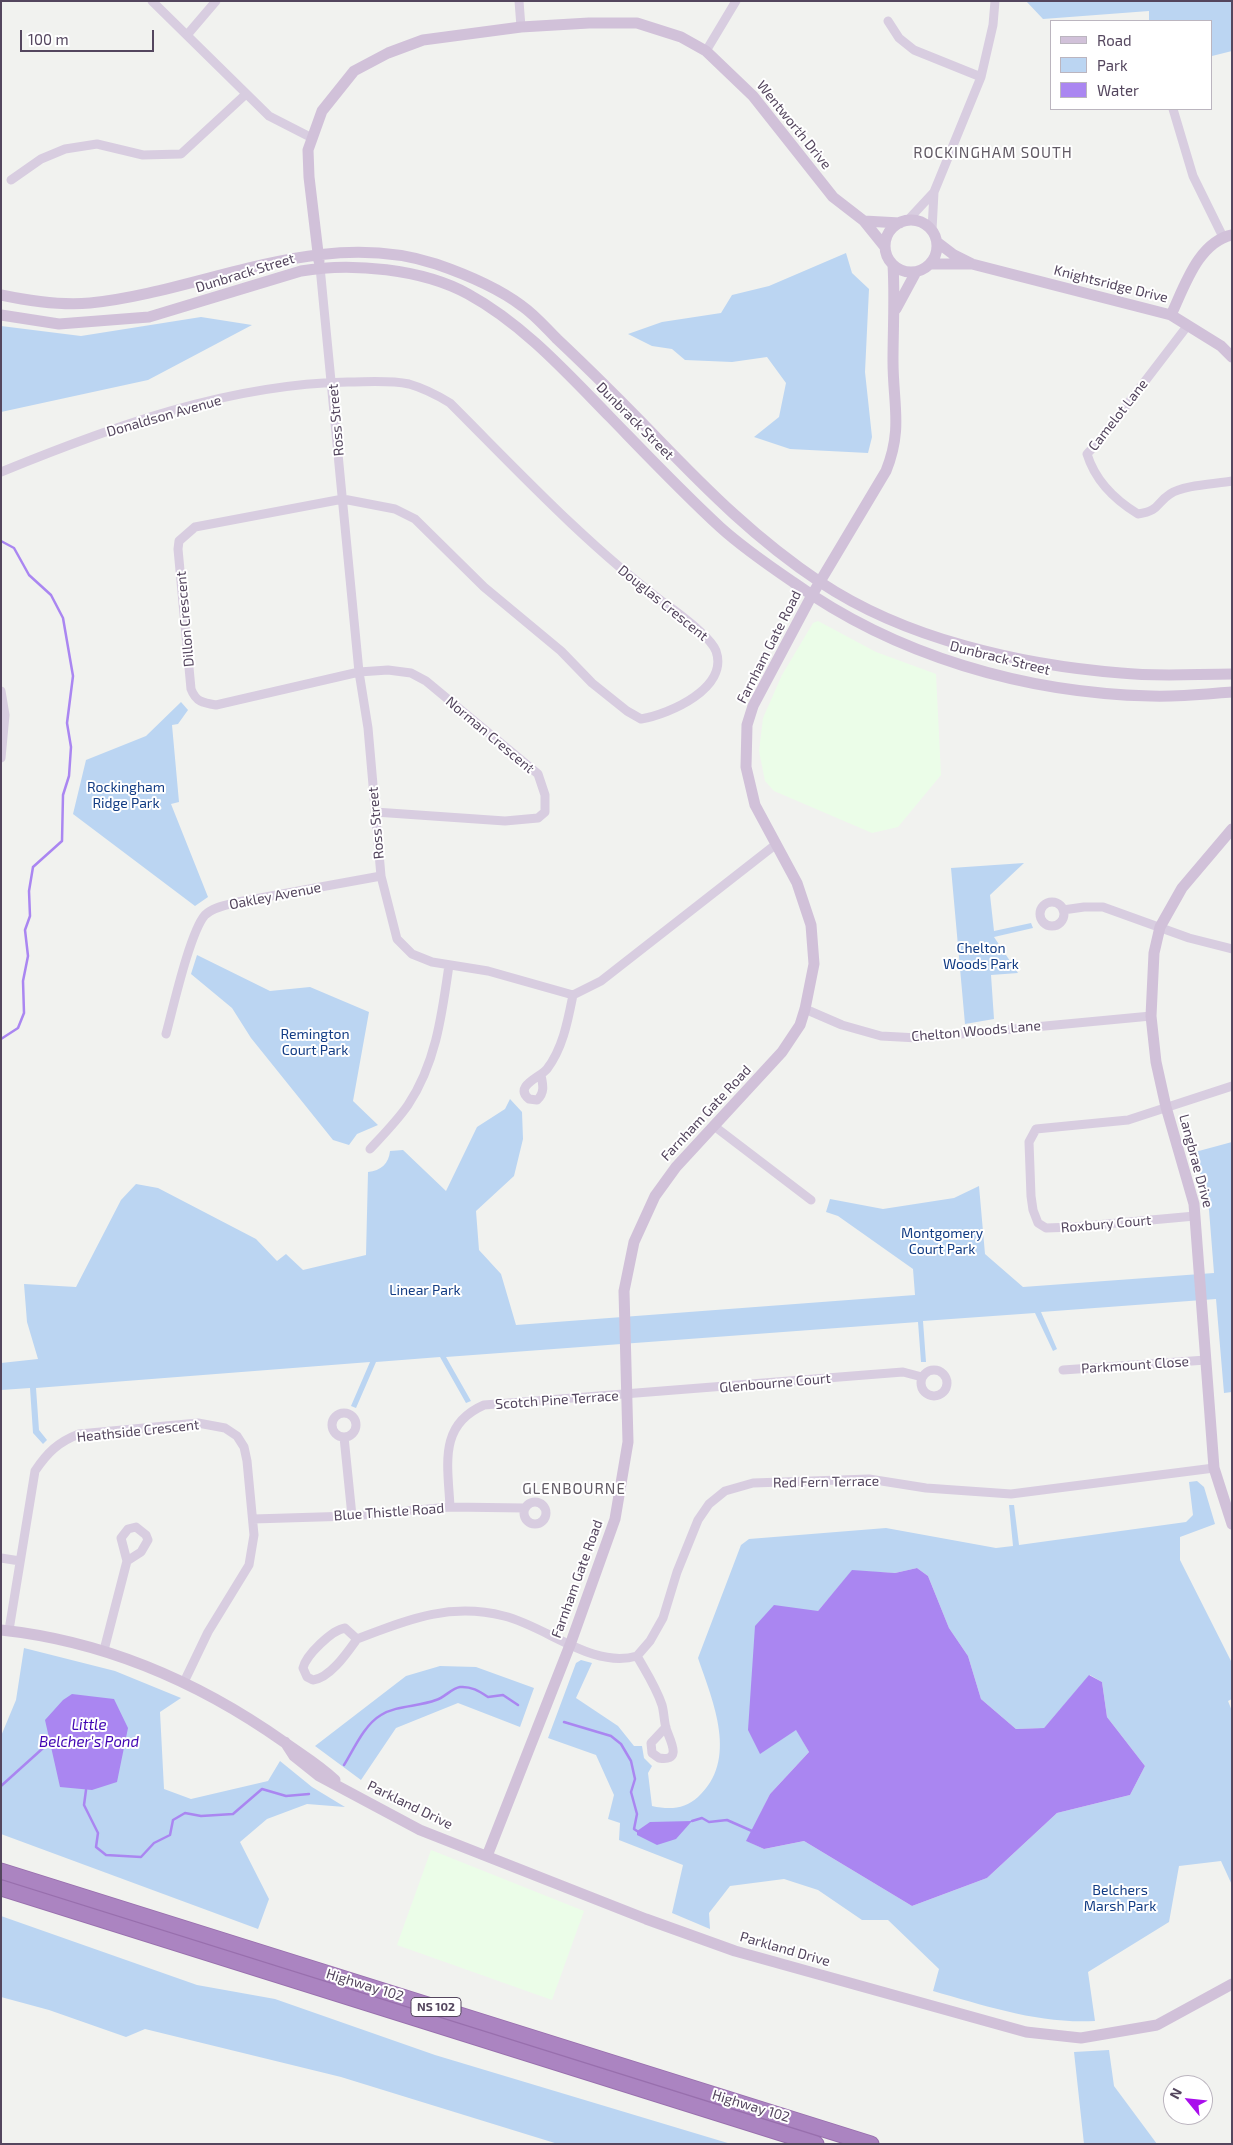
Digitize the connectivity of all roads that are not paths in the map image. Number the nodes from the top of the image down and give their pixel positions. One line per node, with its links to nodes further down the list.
1 (152, 1): 8 (street)
2 (216, 1): 8 (street)
3 (520, 1): 7 (street)
4 (736, 1): 9 (street)
5 (995, 1): 10 (street)
6 (888, 22): 10 (street)
7 (521, 27): 9 (street, Wentworth Drive); 13 (street, Wentworth Drive)
8 (187, 35): 11 (street)
9 (706, 51): 16 (street, Wentworth Drive)
10 (981, 76): 15 (street)
11 (246, 94): 13 (street); 14 (street)
12 (1173, 110): 19 (street)
13 (312, 138): 22 (street, Wentworth Drive)
14 (10, 180)
15 (934, 192): 17 (street); 18 (street)
16 (864, 220): 17 (street); 21 (street, Wentworth Drive)
17 (904, 222): 18 (street); 21 (street)
18 (932, 230): 20 (street)
19 (1227, 236): 30 (street)
20 (937, 242): 23 (street); 24 (street, Knightsridge Drive)
21 (885, 247): 25 (street)
22 (318, 254): 26 (street, Wentworth Drive); 28 (street, Dunbrack Street); 38 (street, Dunbrack Street)
23 (931, 264): 24 (street, Knightsridge Drive); 27 (street)
24 (972, 264): 30 (street, Knightsridge Drive)
25 (892, 265): 27 (street); 29 (street, Farnham Gate Road)
26 (320, 267): 31 (street, Dunbrack Street); 34 (street, Ross Street); 39 (street, Dunbrack Street)
27 (916, 272): 29 (street)
28 (1, 295)
29 (895, 311): 38 (street, Farnham Gate Road)
30 (1170, 315): 32 (street, Knightsridge Drive)
31 (1, 316)
32 (1188, 325): 33 (street, Knightsridge Drive); 36 (street, Camelot Lane)
33 (1232, 357)
34 (332, 382): 35 (street, Donaldson Avenue); 37 (street, Ross Street); 37 (street, Douglas Crescent)
35 (1, 472)
36 (1232, 481)
37 (343, 499): 40 (street, Ross Street); 40 (street, Dillon Crescent)
38 (819, 582): 39 (street, Farnham Gate Road); 41 (street, Dunbrack Street)
39 (812, 595): 43 (street, Dunbrack Street); 47 (street, Farnham Gate Road)
40 (359, 672): 45 (street, Ross Street); 45 (street, Norman Crescent)
41 (1232, 674)
42 (1, 692): 44 (street)
43 (1232, 692)
44 (1, 758)
45 (375, 812): 48 (street, Ross Street)
46 (1232, 829): 50 (street, Langbrae Drive)
47 (775, 845): 53 (street); 54 (street, Farnham Gate Road)
48 (381, 876): 52 (street, Ross Street); 56 (street, Oakley Avenue)
49 (1063, 910): 50 (street)
50 (1160, 927): 51 (street); 55 (street, Langbrae Drive)
51 (1232, 950)
52 (449, 965): 53 (street, Ross Street); 61 (street)
53 (573, 995): 57 (street)
54 (805, 1009): 55 (street, Chelton Woods Lane); 60 (street, Farnham Gate Road)
55 (1151, 1016): 59 (street, Langbrae Drive)
56 (166, 1034)
57 (541, 1075)
58 (1232, 1086): 59 (street)
59 (1166, 1107): 63 (street, Langbrae Drive); 63 (street, Roxbury Court)
60 (714, 1126): 62 (street); 67 (street, Farnham Gate Road)
61 (370, 1149)
62 (811, 1200)
63 (1195, 1216): 64 (street, Langbrae Drive)
64 (1206, 1360): 65 (street, Parkmount Close); 69 (street, Langbrae Drive)
65 (1063, 1370)
66 (922, 1378): 67 (street, Glenbourne Court)
67 (628, 1395): 70 (street, Scotch Pine Terrace); 80 (street, Farnham Gate Road)
68 (344, 1437): 72 (street)
69 (1214, 1468): 74 (street, Langbrae Drive); 82 (street, Red Fern Terrace)
70 (450, 1507): 71 (street, Blue Thistle Road); 72 (street, Blue Thistle Road)
71 (525, 1508)
72 (352, 1516): 73 (street, Blue Thistle Road)
73 (253, 1519): 76 (street, Heathside Crescent); 83 (street, Heathside Crescent)
74 (1232, 1524)
75 (1, 1558): 76 (street)
76 (20, 1561): 78 (street, Heathside Crescent)
77 (127, 1561): 81 (street)
78 (5, 1630): 81 (street, Parkland Drive)
79 (357, 1639): 79 (street); 80 (street)
80 (570, 1645): 82 (street); 85 (street, Farnham Gate Road)
81 (104, 1650): 83 (street, Parkland Drive)
82 (637, 1656): 84 (street)
83 (184, 1682): 85 (street, Parkland Drive)
84 (666, 1727)
85 (488, 1856): 88 (street, Parkland Drive)
86 (1, 1871): 90 (highway, Highway 102 / NS 102)
87 (1, 1888): 89 (highway, Highway 102 / NS 102)
88 (1232, 1984)
89 (816, 2144)
90 (871, 2144)

